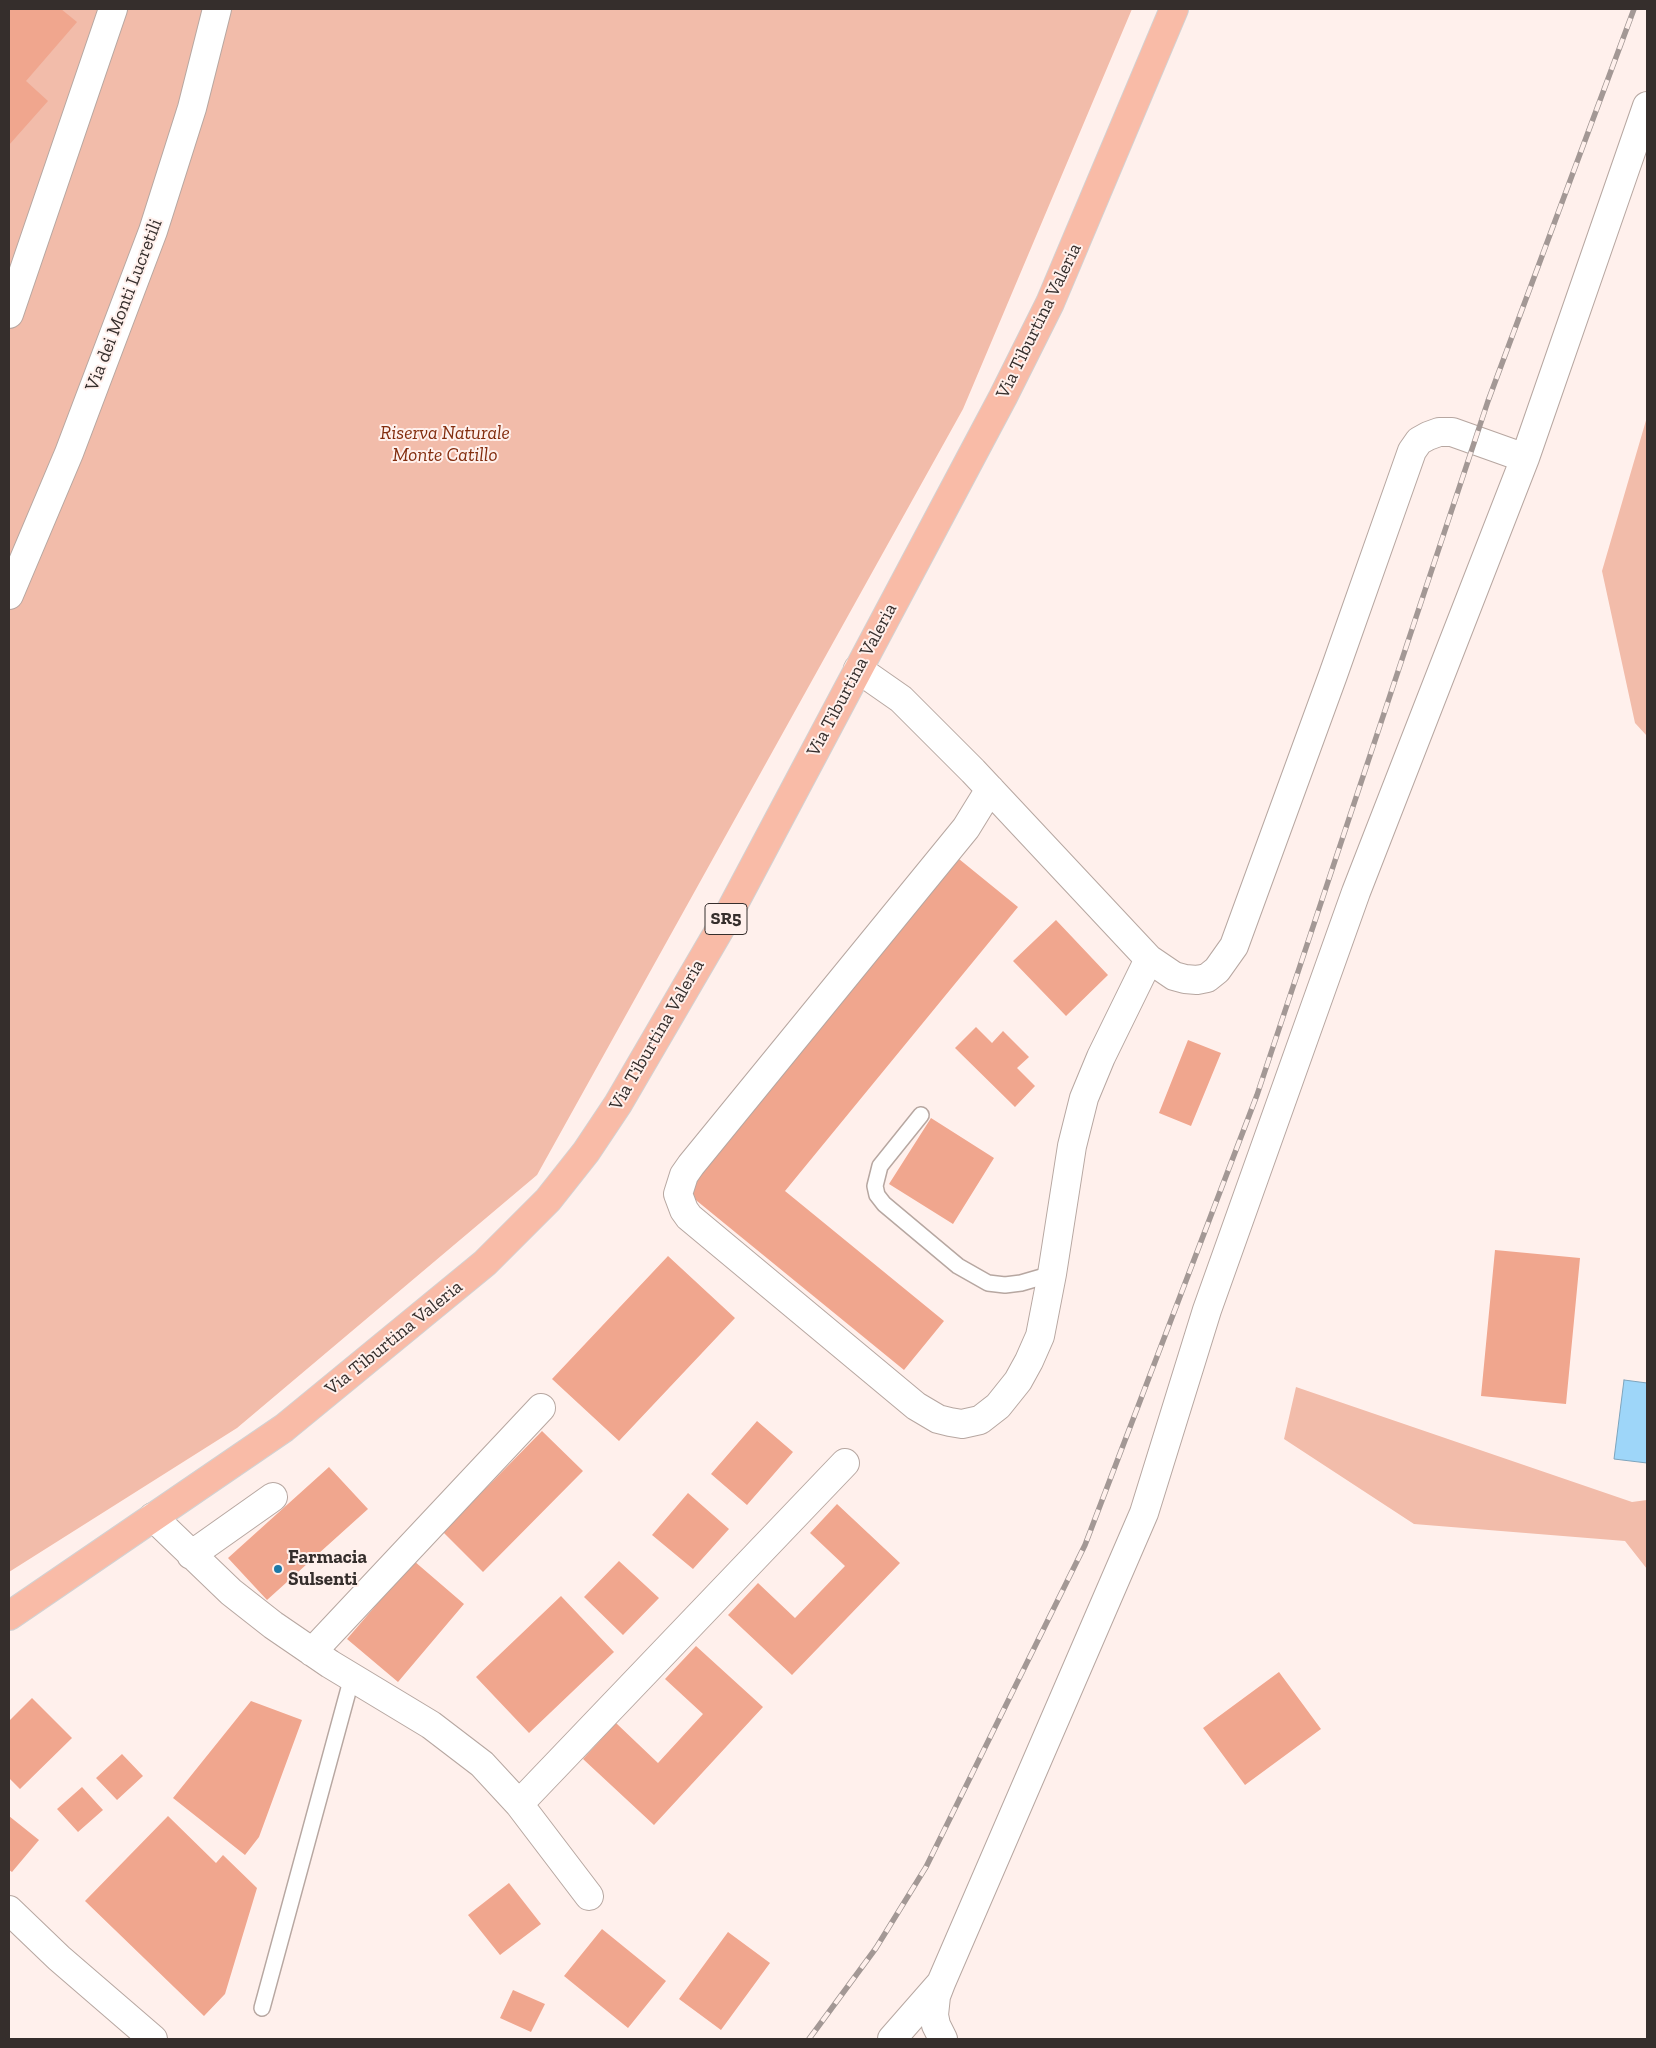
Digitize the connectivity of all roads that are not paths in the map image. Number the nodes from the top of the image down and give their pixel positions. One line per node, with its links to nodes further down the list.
1 (113, 9): 5 (street)
2 (217, 9): 7 (street, Via dei Monti Lucretili)
3 (1174, 9): 8 (main road, Via Tiburtina Valeria / SR5)
4 (1647, 106): 6 (street)
5 (9, 314)
6 (1525, 458): 10 (street); 24 (street)
7 (9, 595)
8 (858, 670): 9 (street); 16 (main road, Via Tiburtina Valeria / SR5)
9 (990, 790): 10 (street); 12 (street)
10 (1149, 959): 12 (street)
11 (921, 1115): 12 (lane)
12 (1052, 1274)
13 (540, 1408): 19 (street)
14 (845, 1463): 21 (street)
15 (273, 1497): 17 (street)
16 (153, 1517): 17 (street); 18 (main road, Via Tiburtina Valeria / SR5)
17 (191, 1555): 19 (street)
18 (9, 1616)
19 (312, 1652): 20 (street)
20 (352, 1677): 21 (street); 25 (lane)
21 (519, 1804): 22 (street)
22 (589, 1896)
23 (9, 1910): 26 (street)
24 (941, 1983): 27 (street); 28 (street)
25 (262, 2008)
26 (153, 2039)
27 (892, 2039)
28 (943, 2039)

